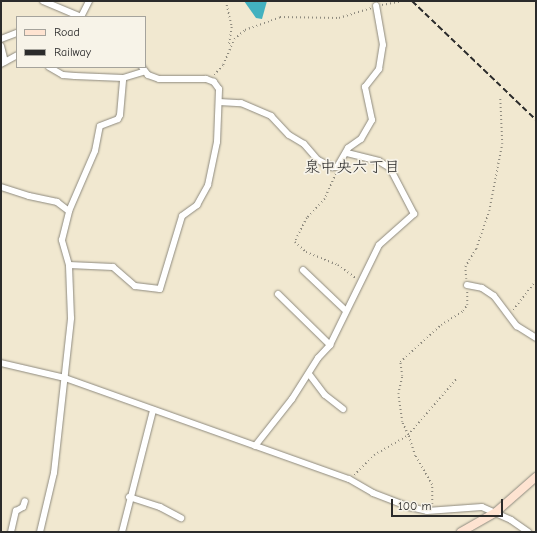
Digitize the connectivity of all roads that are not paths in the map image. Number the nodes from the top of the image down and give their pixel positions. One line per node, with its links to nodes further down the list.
1 (43, 1): 4 (street)
2 (89, 1): 5 (street)
3 (376, 6): 15 (street)
4 (79, 16)
5 (82, 16)
6 (16, 33): 7 (street)
7 (1, 39)
8 (1, 46): 10 (street)
9 (16, 56): 10 (street)
10 (3, 63)
11 (51, 68): 13 (street)
12 (142, 69): 13 (street); 14 (street)
13 (123, 78): 17 (street)
14 (219, 102): 15 (street); 18 (street)
15 (346, 153): 22 (street)
16 (1, 186): 17 (street)
17 (69, 211): 18 (street)
18 (69, 265): 27 (street)
19 (303, 270): 22 (street)
20 (467, 286): 23 (street)
21 (278, 294): 24 (street)
22 (346, 311): 24 (street)
23 (536, 338)
24 (330, 345): 26 (street)
25 (1, 363): 27 (street)
26 (309, 374): 28 (street); 30 (street)
27 (65, 378): 29 (street); 37 (street)
28 (343, 409)
29 (153, 410): 30 (street); 32 (street)
30 (255, 446): 34 (street)
31 (536, 477): 34 (main road)
32 (129, 497): 35 (street); 38 (street)
33 (25, 501): 36 (street)
34 (496, 512): 39 (main road); 40 (street)
35 (181, 518)
36 (11, 532)
37 (40, 532)
38 (122, 532)
39 (461, 532)
40 (528, 532)

